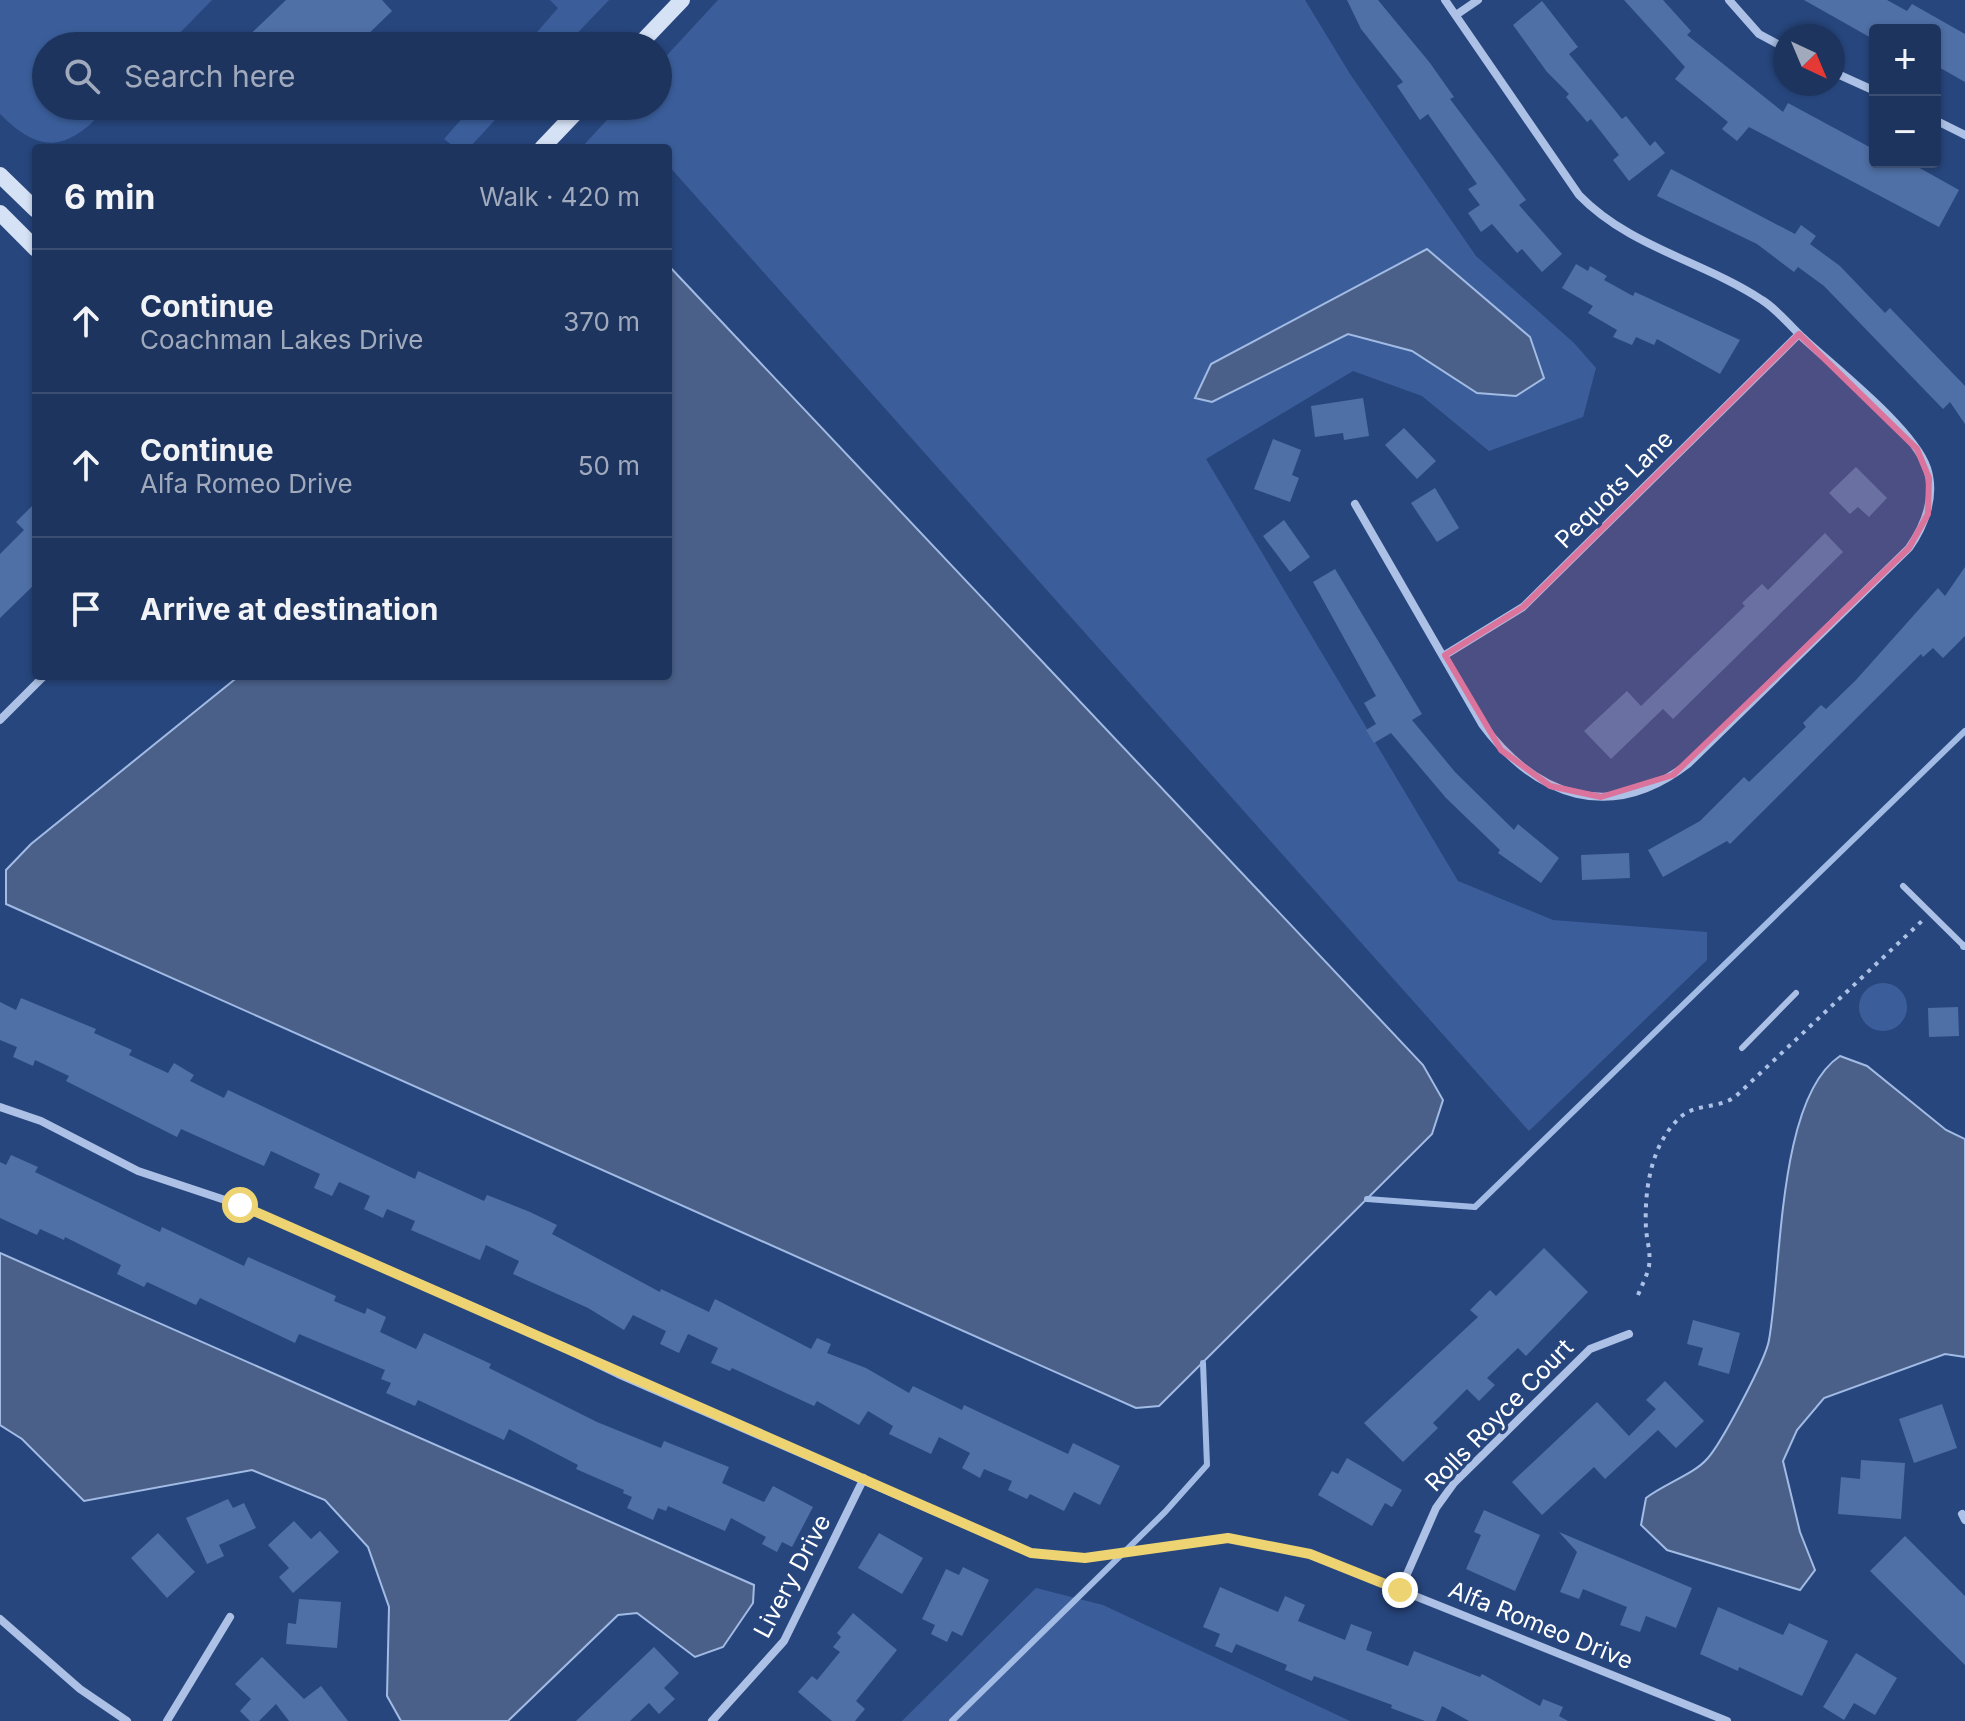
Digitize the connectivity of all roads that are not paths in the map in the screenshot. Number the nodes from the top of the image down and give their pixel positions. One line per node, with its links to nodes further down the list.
1 (682, 0): 6 (street)
2 (1445, 0): 5 (street)
3 (1478, 0): 5 (street)
4 (1729, 0): 7 (street)
5 (1456, 15): 18 (street)
6 (651, 32)
7 (1773, 42)
8 (1845, 77): 9 (street)
9 (1869, 88)
10 (569, 120): 13 (street)
11 (1941, 123): 12 (street)
12 (1965, 135)
13 (546, 144)
14 (0, 175): 15 (street)
15 (32, 206)
16 (0, 213): 17 (street)
17 (32, 245)
18 (1799, 334): 20 (street, Pequots Lane); 20 (street)
19 (1355, 504): 20 (street)
20 (1445, 655)
21 (40, 680): 22 (street)
22 (0, 720)
23 (1903, 886): 24 (lane)
24 (1964, 946)
25 (1796, 993): 26 (lane)
26 (1742, 1048)
27 (0, 1107): 29 (street, Alfa Romeo Drive)
28 (1629, 1334): 30 (street, Rolls Royce Court)
29 (864, 1478): 30 (street, Alfa Romeo Drive); 35 (street, Livery Drive)
30 (1400, 1590): 36 (street, Alfa Romeo Drive)
31 (230, 1617): 34 (street)
32 (0, 1619): 33 (street)
33 (127, 1721)
34 (167, 1721)
35 (712, 1721)
36 (1727, 1721)

